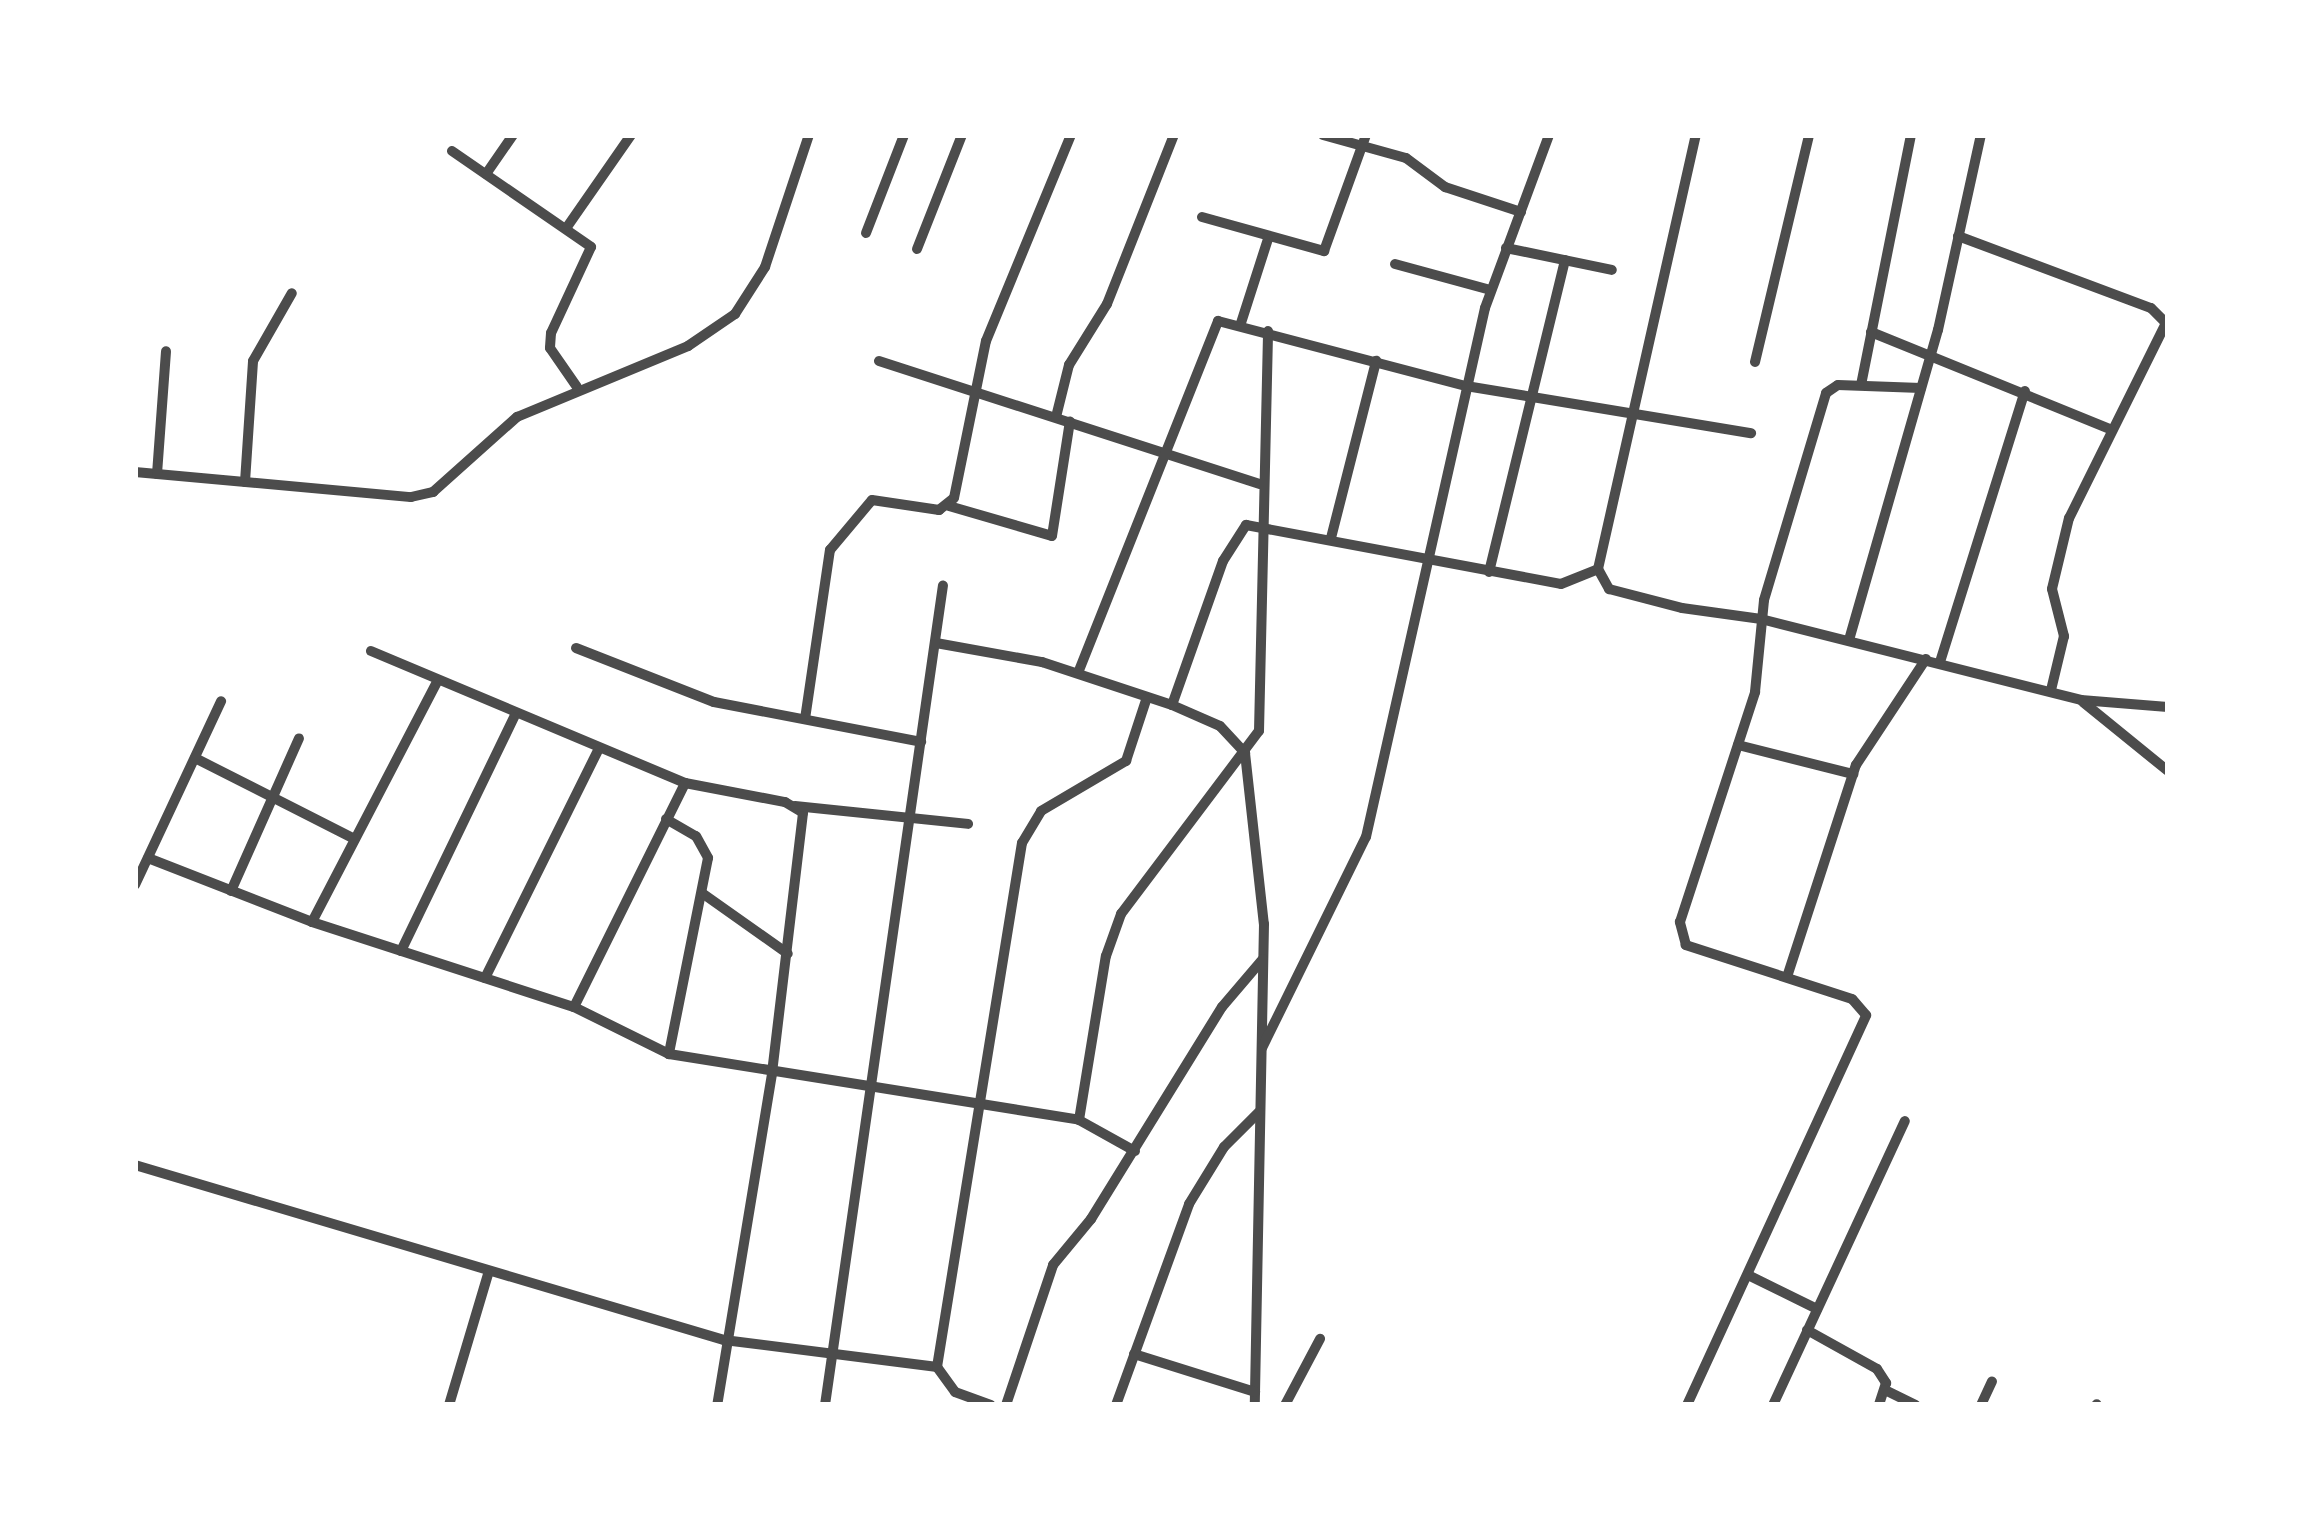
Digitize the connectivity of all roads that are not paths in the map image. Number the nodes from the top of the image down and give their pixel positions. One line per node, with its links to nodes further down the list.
1 (513, 135): 16 (street)
2 (631, 135): 19 (street)
3 (809, 135): 40 (street)
4 (904, 135): 20 (street)
5 (962, 135): 24 (street)
6 (1071, 135): 43 (street)
7 (1174, 135): 45 (street)
8 (1323, 135): 14 (street)
9 (1549, 135): 17 (street)
10 (1696, 135): 46 (street)
11 (1809, 135): 37 (street)
12 (1912, 135): 32 (street)
13 (1981, 135): 21 (street)
14 (1364, 141): 17 (street); 22 (street)
15 (452, 151): 16 (street)
16 (486, 174): 19 (street)
17 (1521, 212): 23 (street)
18 (1202, 217): 22 (street)
19 (567, 227): 40 (street)
20 (866, 233)
21 (1958, 236): 34 (street); 48 (street)
22 (1268, 239): 30 (street)
23 (1506, 248): 25 (street); 28 (street)
24 (917, 249)
25 (1565, 260): 27 (street); 44 (street)
26 (1395, 264): 28 (street)
27 (1612, 270)
28 (1490, 290): 39 (street)
29 (292, 292): 53 (street)
30 (1241, 323): 31 (street); 50 (street)
31 (1268, 331): 36 (street); 54 (street)
32 (1871, 332): 34 (street); 38 (street)
33 (166, 351): 52 (street)
34 (1930, 355): 41 (street); 42 (street)
35 (879, 361): 43 (street)
36 (1376, 361): 39 (street); 57 (street)
37 (1755, 362)
38 (1861, 385): 41 (street); 62 (street)
39 (1466, 386): 44 (street); 58 (street)
40 (577, 387): 53 (street)
41 (1921, 388): 63 (street)
42 (2025, 392): 48 (street); 68 (street)
43 (974, 394): 45 (street); 55 (street)
44 (1536, 398): 46 (street); 60 (street)
45 (1056, 417): 47 (street)
46 (1638, 419): 49 (street); 59 (street)
47 (1070, 421): 50 (street); 55 (street)
48 (2112, 430): 71 (street)
49 (1750, 433)
50 (1162, 450): 54 (street); 69 (street)
51 (135, 472): 52 (street)
52 (158, 474): 53 (street)
53 (245, 482)
54 (1261, 484): 56 (street)
55 (949, 506): 78 (street)
56 (1262, 522): 57 (street); 75 (street); 83 (street)
57 (1331, 538): 58 (street)
58 (1428, 559): 60 (street); 105 (street)
59 (1598, 569): 60 (street); 62 (street)
60 (1489, 572)
61 (943, 584): 64 (street)
62 (1761, 619): 63 (street); 81 (street)
63 (1850, 640): 67 (street)
64 (936, 643): 69 (street); 80 (street)
65 (576, 648): 78 (street)
66 (371, 651): 70 (street)
67 (1926, 658): 68 (street); 86 (street)
68 (1940, 662): 71 (street)
69 (1078, 673): 72 (street)
70 (437, 682): 77 (street); 93 (street)
71 (2051, 691): 73 (street)
72 (1147, 697): 75 (street); 109 (street)
73 (2080, 700): 76 (street); 85 (street)
74 (220, 701): 84 (street)
75 (1172, 705): 83 (street)
76 (2168, 707)
77 (514, 717): 82 (street); 99 (street)
78 (806, 719): 80 (street)
79 (299, 737): 88 (street)
80 (920, 742): 90 (street)
81 (1738, 745): 86 (street); 102 (street)
82 (598, 750): 87 (street); 103 (street)
83 (1245, 754): 101 (street); 111 (street)
84 (195, 758): 88 (street); 94 (street)
85 (2168, 771)
86 (1852, 774): 102 (street)
87 (685, 782): 89 (street); 91 (street)
88 (272, 797): 93 (street); 96 (street)
89 (795, 806): 90 (street); 100 (street)
90 (910, 816): 92 (street); 108 (street)
91 (666, 819): 97 (street); 104 (street)
92 (968, 824)
93 (355, 839): 98 (street)
94 (148, 858): 95 (street); 96 (street)
95 (135, 886)
96 (231, 891): 98 (street)
97 (702, 893): 100 (street); 106 (street)
98 (312, 922): 99 (street)
99 (401, 951): 103 (street)
100 (788, 955): 107 (street)
101 (1263, 958): 105 (street); 113 (street)
102 (1787, 977): 116 (street)
103 (485, 978): 104 (street)
104 (574, 1007): 106 (street)
105 (1258, 1053): 110 (street)
106 (669, 1054): 107 (street)
107 (772, 1074): 108 (street); 120 (street)
108 (872, 1087): 109 (street); 122 (street)
109 (975, 1101): 111 (street); 123 (street)
110 (1258, 1112): 121 (street); 126 (street)
111 (1079, 1120): 113 (street)
112 (1905, 1121): 117 (street)
113 (1135, 1150): 131 (street)
114 (135, 1165): 115 (street)
115 (488, 1274): 120 (street); 127 (street)
116 (1748, 1275): 117 (street); 134 (street)
117 (1817, 1310): 118 (street)
118 (1807, 1330): 125 (street); 135 (street)
119 (1319, 1339): 133 (street)
120 (724, 1340): 122 (street); 128 (street)
121 (1134, 1354): 126 (street); 132 (street)
122 (832, 1355): 123 (street); 129 (street)
123 (937, 1367): 130 (street)
124 (1992, 1381): 138 (street)
125 (1885, 1390): 136 (street); 137 (street)
126 (1255, 1398)
127 (449, 1405)
128 (717, 1405)
129 (825, 1405)
130 (991, 1405)
131 (1006, 1405)
132 (1116, 1405)
133 (1285, 1405)
134 (1687, 1405)
135 (1773, 1405)
136 (1880, 1405)
137 (1916, 1405)
138 (1982, 1405)

